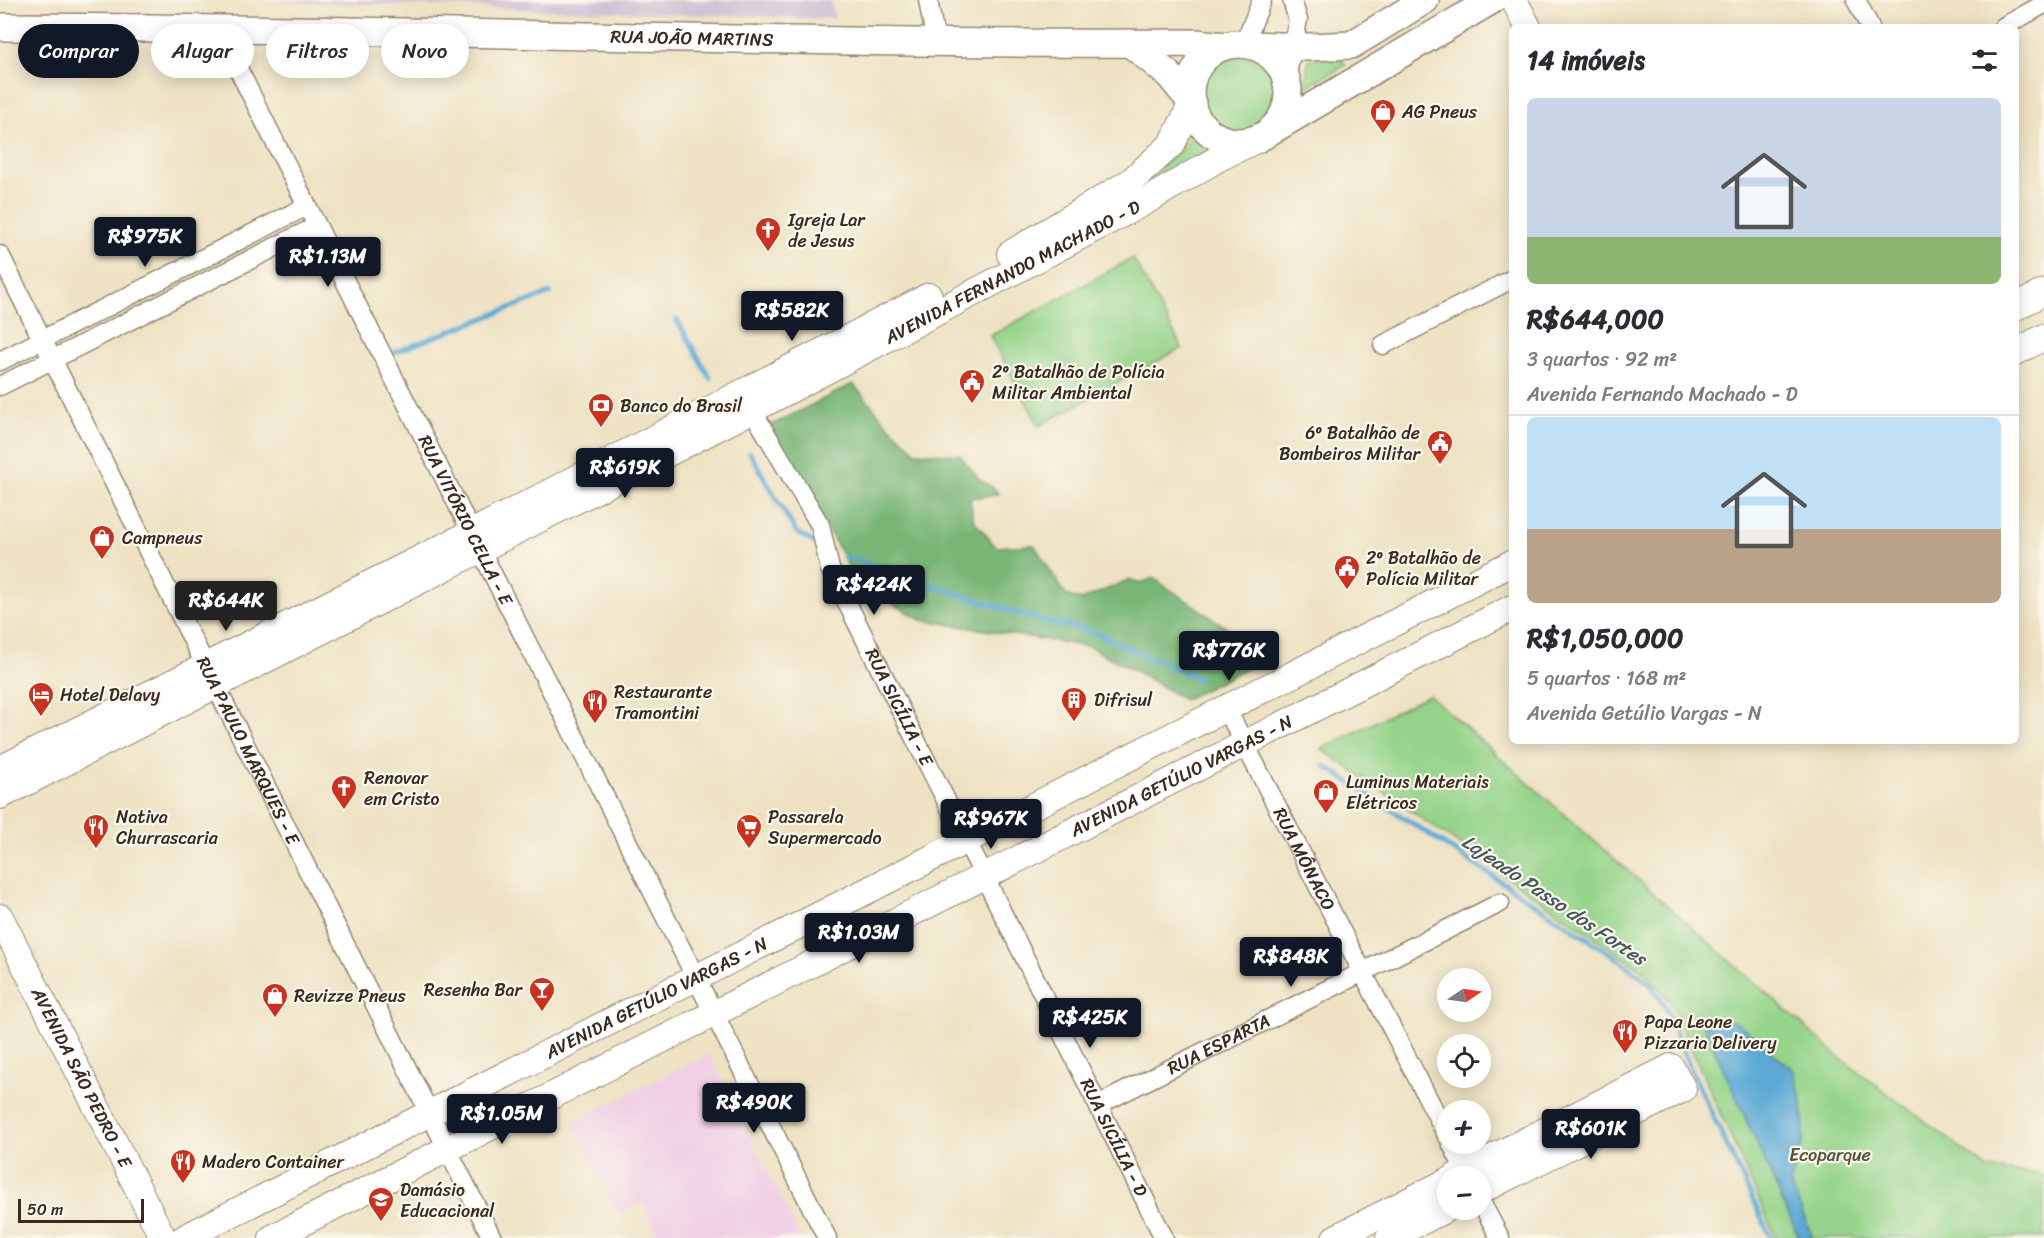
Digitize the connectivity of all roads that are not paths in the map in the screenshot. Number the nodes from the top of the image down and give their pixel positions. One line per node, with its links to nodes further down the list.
1 (928, 0): 15 (street)
2 (1262, 0): 17 (street)
3 (1292, 0): 18 (street)
4 (1425, 0): 18 (main road)
5 (1492, 0): 22 (main road, AVENIDA FERNANDO MACHADO - D)
6 (1514, 0): 9 (street)
7 (1856, 0): 10 (street)
8 (2044, 4): 11 (street)
9 (1526, 24)
10 (1868, 24)
11 (2008, 24)
12 (0, 27): 13 (main road, RUA JOÃO MARTINS)
13 (151, 27)
14 (254, 28): 15 (main road, RUA JOÃO MARTINS)
15 (936, 43): 16 (main road, RUA JOÃO MARTINS)
16 (1130, 43): 17 (main road, RUA JOÃO MARTINS); 21 (main road)
17 (1234, 45): 18 (main road); 20 (main road); 21 (main road)
18 (1294, 46): 20 (street)
19 (243, 78): 23 (street, RUA VITÓRIO CELLA - E)
20 (1286, 80): 22 (main road)
21 (1192, 103): 22 (main road); 25 (street, AVENIDA FERNANDO MACHADO - D)
22 (1263, 135): 25 (street, AVENIDA FERNANDO MACHADO - D)
23 (307, 206): 24 (street, RUA VITÓRIO CELLA - E); 27 (street)
24 (317, 226): 28 (street); 42 (street, RUA VITÓRIO CELLA - E)
25 (1059, 237): 41 (street, AVENIDA FERNANDO MACHADO - D); 42 (street, AVENIDA FERNANDO MACHADO - D)
26 (0, 255): 35 (street, RUA PAULO MARQUES - E)
27 (207, 256): 28 (street); 30 (street)
28 (218, 276): 33 (street)
29 (1509, 281): 36 (street)
30 (146, 288): 33 (street); 35 (street)
31 (2044, 292): 32 (street)
32 (2019, 304)
33 (156, 307): 38 (street)
34 (2044, 338): 37 (street)
35 (44, 339): 38 (street, RUA PAULO MARQUES - E); 39 (street)
36 (1383, 345)
37 (2019, 350)
38 (54, 359): 40 (street); 46 (street, RUA PAULO MARQUES - E)
39 (0, 361)
40 (0, 386)
41 (752, 410): 42 (street, AVENIDA FERNANDO MACHADO - D); 53 (street, RUA SICÍLIA - E)
42 (476, 541): 46 (street, AVENIDA FERNANDO MACHADO - D); 60 (street, RUA VITÓRIO CELLA - E)
43 (1509, 565): 44 (street, AVENIDA GETÚLIO VARGAS - N)
44 (1483, 578): 45 (street); 47 (street, AVENIDA GETÚLIO VARGAS - N)
45 (1506, 611): 49 (street, AVENIDA GETÚLIO VARGAS - N)
46 (211, 676): 51 (street, AVENIDA FERNANDO MACHADO - D); 52 (street, AVENIDA FERNANDO MACHADO - D); 64 (street, RUA PAULO MARQUES - E)
47 (1273, 684): 48 (street, AVENIDA GETÚLIO VARGAS - N); 49 (street)
48 (1226, 708): 50 (street, RUA MÔNACO); 53 (street, AVENIDA GETÚLIO VARGAS - N)
49 (1291, 720): 50 (street, AVENIDA GETÚLIO VARGAS - N)
50 (1244, 744): 54 (street, AVENIDA GETÚLIO VARGAS - N); 59 (street, RUA MÔNACO)
51 (0, 769)
52 (0, 796)
53 (966, 840): 54 (street, RUA SICÍLIA - E); 56 (street, AVENIDA GETÚLIO VARGAS - N)
54 (984, 876): 58 (street, AVENIDA GETÚLIO VARGAS - N); 63 (street, RUA SICÍLIA - D)
55 (1500, 903): 59 (street, RUA ESPARTA)
56 (832, 908): 58 (street); 60 (street, AVENIDA GETÚLIO VARGAS - N)
57 (0, 917): 72 (street, AVENIDA SÃO PEDRO - E)
58 (852, 943): 61 (street, AVENIDA GETÚLIO VARGAS - N)
59 (1362, 972): 63 (street, RUA ESPARTA); 65 (street, RUA MÔNACO)
60 (695, 978): 61 (street, RUA VITÓRIO CELLA - E); 64 (street, AVENIDA GETÚLIO VARGAS - N)
61 (713, 1014): 66 (street, AVENIDA GETÚLIO VARGAS - N); 76 (street, RUA VITÓRIO CELLA - E)
62 (1677, 1078): 67 (street)
63 (1098, 1105): 77 (street, RUA SICÍLIA - D)
64 (429, 1113): 66 (street, RUA PAULO MARQUES - E); 73 (street, AVENIDA GETÚLIO VARGAS - N)
65 (1437, 1116)
66 (447, 1149): 74 (street, AVENIDA GETÚLIO VARGAS - N); 75 (street, RUA PAULO MARQUES - E)
67 (1491, 1167)
68 (1437, 1191): 71 (street)
69 (1437, 1214): 78 (street)
70 (1491, 1220): 79 (street)
71 (1346, 1235)
72 (162, 1238)
73 (184, 1238)
74 (272, 1238)
75 (492, 1238)
76 (827, 1238)
77 (1164, 1238)
78 (1389, 1238)
79 (1500, 1238)

